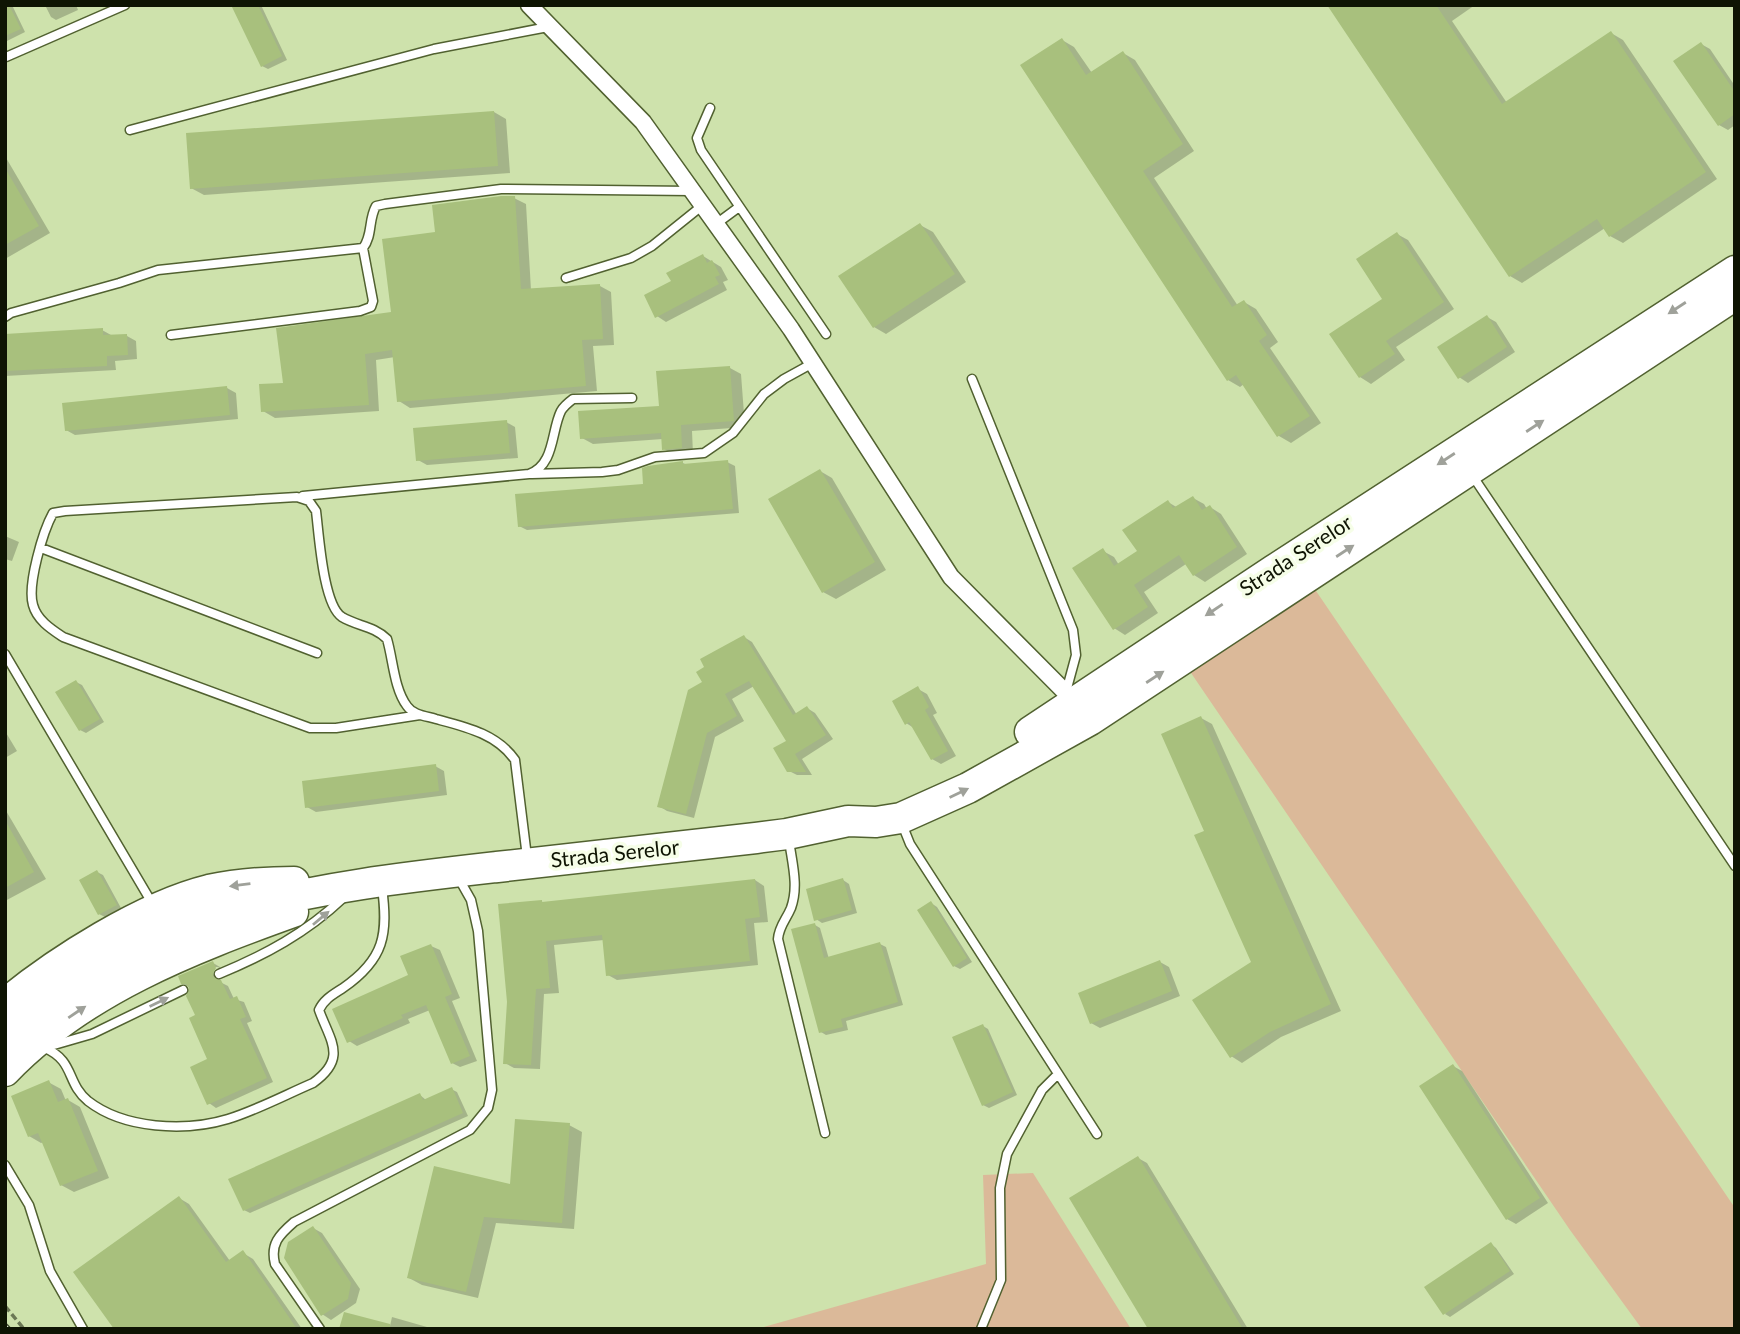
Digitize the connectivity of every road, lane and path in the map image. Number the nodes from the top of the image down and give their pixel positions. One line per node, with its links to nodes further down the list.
1 (125, 5): 4 (lane)
2 (529, 5): 3 (street)
3 (548, 27): 6 (lane); 7 (street)
4 (6, 57)
5 (710, 108): 9 (lane)
6 (130, 130)
7 (692, 191): 8 (street); 11 (lane)
8 (703, 205): 10 (street); 13 (lane)
9 (740, 207): 10 (lane); 16 (lane)
10 (716, 224): 18 (street)
11 (363, 248): 15 (lane); 17 (lane)
12 (1735, 271): 27 (highway, Strada Serelor, one-way to 27)
13 (566, 278)
14 (1735, 295): 21 (highway, Strada Serelor, one-way to 14)
15 (5, 317)
16 (826, 334)
17 (170, 335)
18 (813, 363): 22 (lane); 27 (street)
19 (972, 379): 27 (lane)
20 (632, 398): 22 (lane)
21 (1469, 469): 29 (highway, Strada Serelor, one-way to 21); 33 (lane)
22 (529, 474): 23 (lane)
23 (297, 497): 24 (lane); 28 (lane)
24 (41, 548): 25 (lane); 28 (lane)
25 (317, 653)
26 (5, 654): 37 (lane)
27 (1071, 697): 30 (highway, Strada Serelor)
28 (420, 715): 32 (lane)
29 (901, 817): 30 (highway, Strada Serelor); 42 (lane)
30 (848, 821): 31 (highway, Strada Serelor)
31 (788, 834): 32 (highway, Strada Serelor); 43 (lane)
32 (528, 863): 34 (highway, Strada Serelor)
33 (1735, 866)
34 (455, 872): 35 (highway, Strada Serelor); 49 (lane)
35 (382, 880): 36 (highway); 37 (highway, one-way to 37); 41 (highway); 41 (lane)
36 (351, 891): 38 (lane, one-way to 36); 41 (highway, one-way to 36)
37 (155, 909): 40 (highway)
38 (219, 974)
39 (183, 990): 41 (lane, one-way to 39)
40 (5, 1004)
41 (21, 1052)
42 (1057, 1075): 44 (lane); 50 (lane)
43 (825, 1133)
44 (1097, 1134)
45 (5, 1165): 48 (lane)
46 (5, 1306): 47 (path)
47 (24, 1329)
48 (82, 1329)
49 (320, 1329)
50 (981, 1329)

